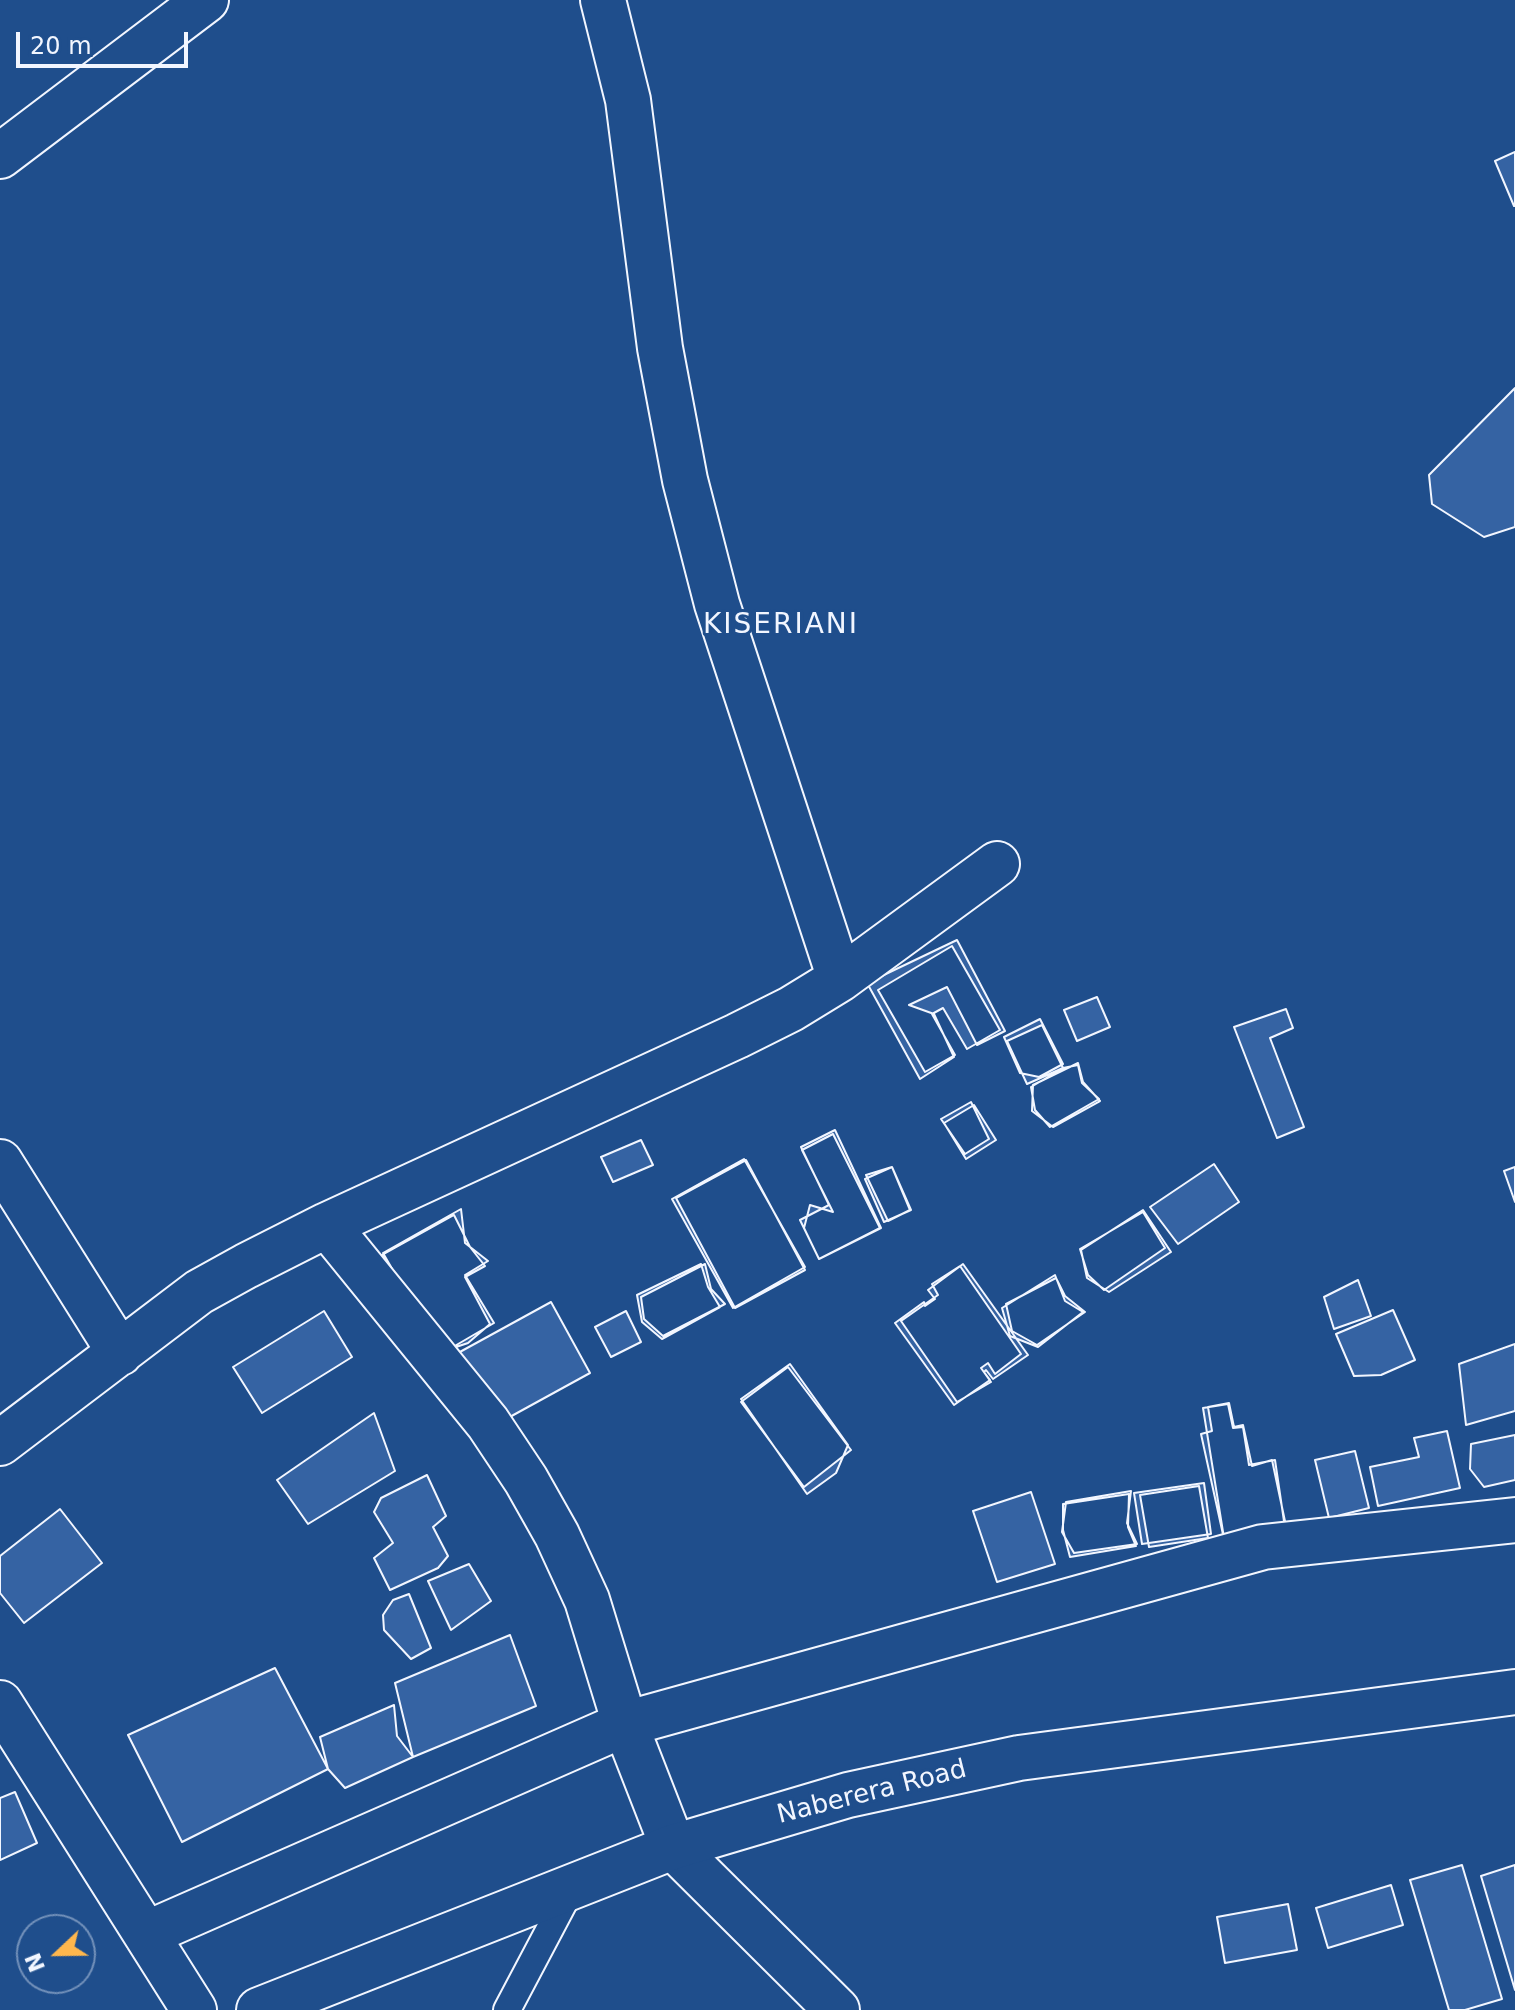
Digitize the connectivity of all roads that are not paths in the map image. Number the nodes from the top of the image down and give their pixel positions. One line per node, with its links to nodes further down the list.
1 (206, 0): 3 (street)
2 (603, 0): 5 (street)
3 (0, 156)
4 (997, 864): 5 (street)
5 (840, 979): 7 (street)
6 (0, 1162): 8 (street)
7 (327, 1225): 8 (street); 13 (street)
8 (120, 1353): 9 (street)
9 (0, 1443)
10 (1515, 1520): 13 (street)
11 (1515, 1692): 14 (street, Naberera Road)
12 (0, 1703): 16 (street)
13 (625, 1724): 14 (street); 16 (street)
14 (673, 1847): 15 (street, Naberera Road); 20 (street)
15 (572, 1887): 18 (street, Naberera Road); 19 (lane)
16 (146, 1934): 17 (street)
17 (194, 2010)
18 (259, 2010)
19 (507, 2010)
20 (837, 2010)

